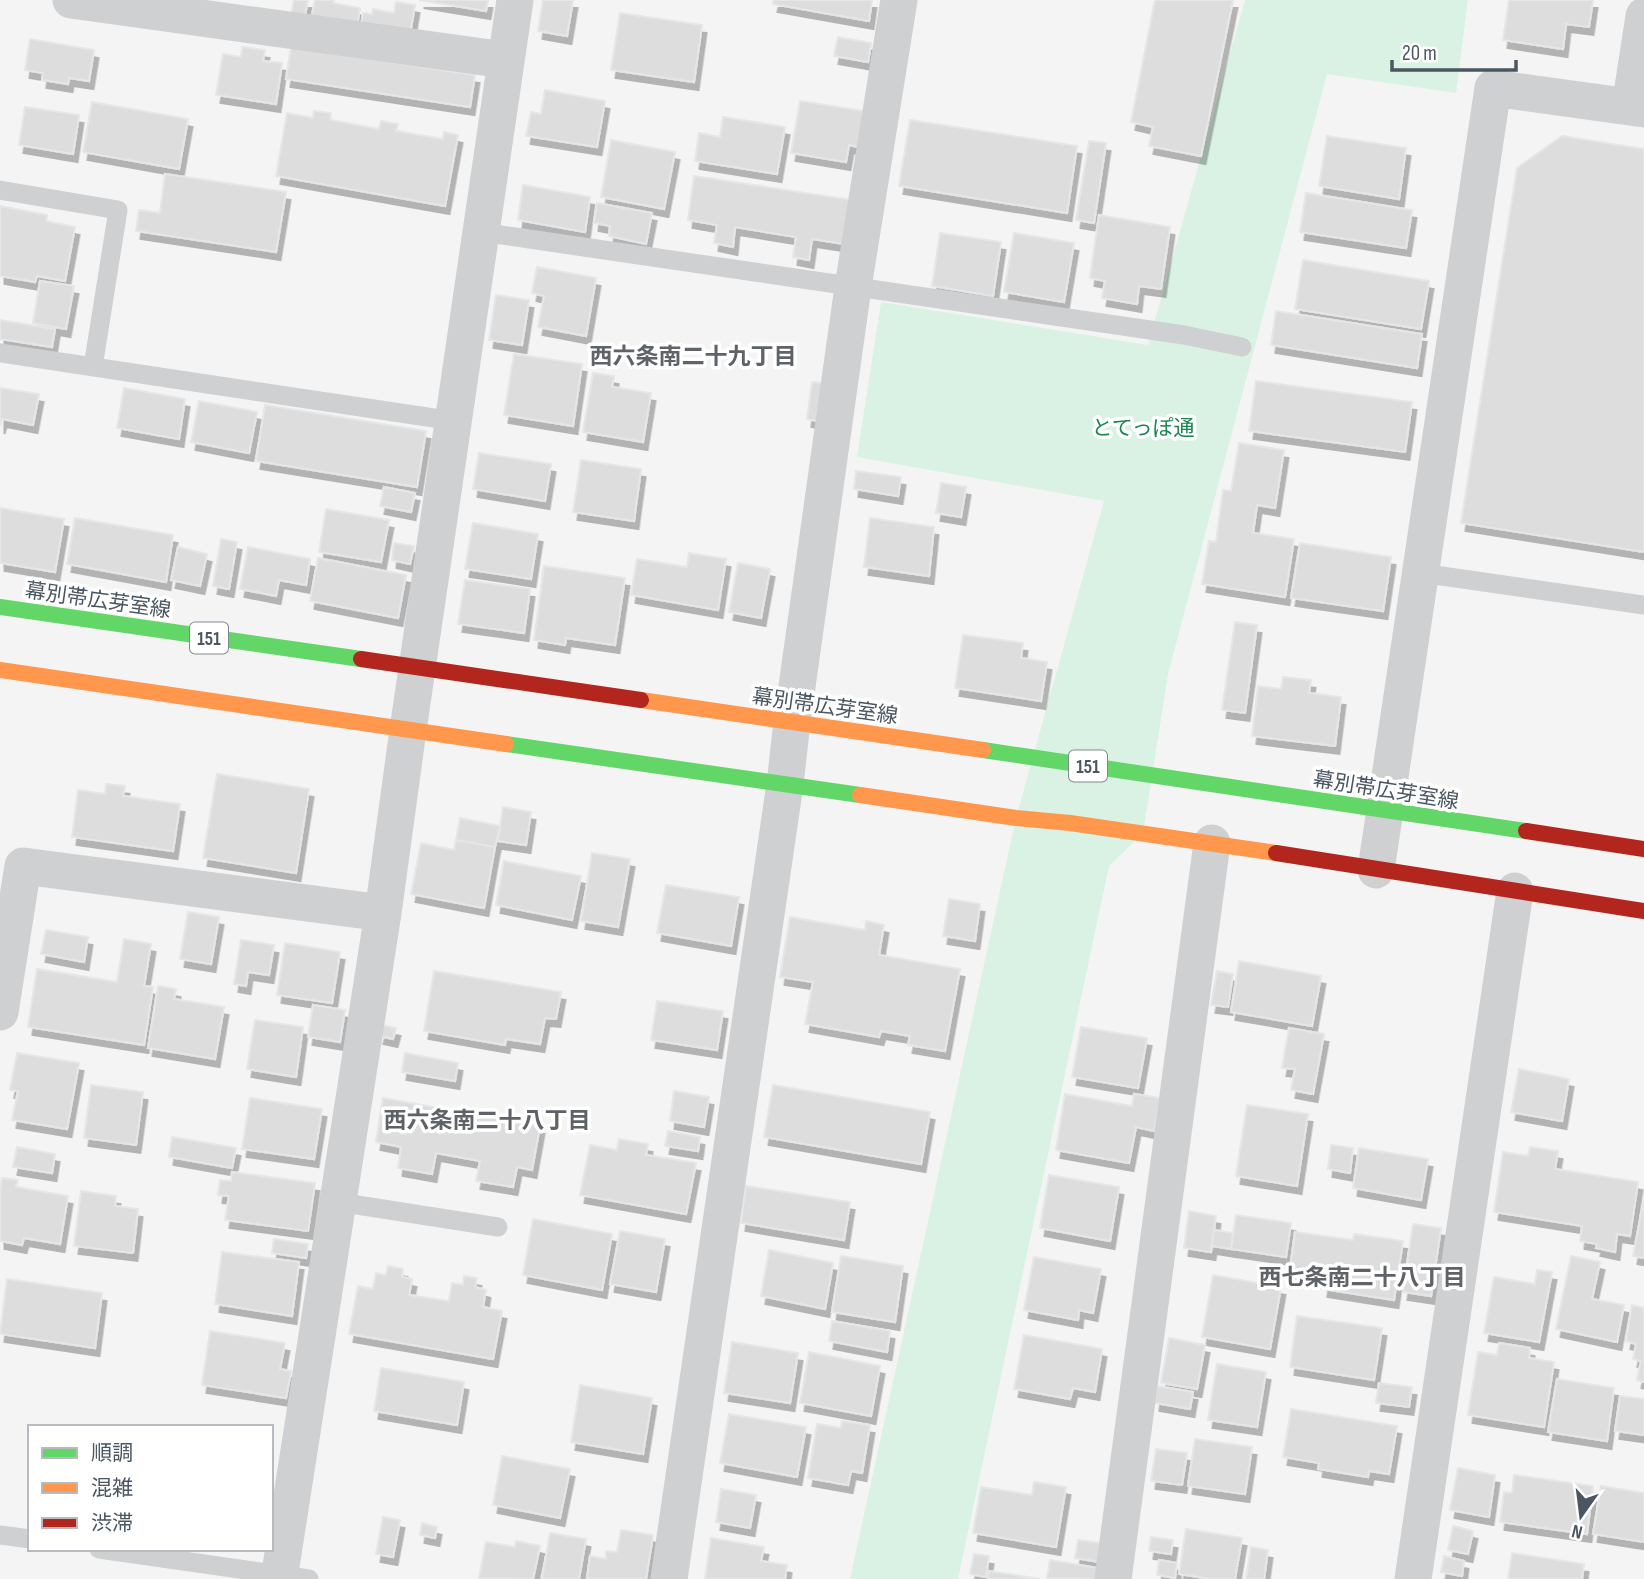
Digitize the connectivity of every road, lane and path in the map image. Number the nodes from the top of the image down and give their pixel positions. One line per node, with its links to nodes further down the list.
1 (71, 0): 5 (street)
2 (515, 0): 5 (street)
3 (899, 0): 9 (street)
4 (1644, 16): 6 (street)
5 (505, 60): 8 (street)
6 (1637, 108): 14 (street)
7 (0, 190): 12 (lane)
8 (481, 232): 9 (lane); 13 (street)
9 (853, 286): 10 (lane); 19 (street)
10 (1242, 347)
11 (0, 353): 12 (lane)
12 (93, 367): 13 (lane)
13 (454, 421): 17 (street)
14 (1421, 573): 15 (lane); 22 (street)
15 (1644, 605)
16 (0, 607): 17 (main road, 幕別帯広芽室線 / 151)
17 (417, 668): 19 (main road, 幕別帯広芽室線 / 151); 20 (street)
18 (0, 670): 20 (main road)
19 (792, 722): 21 (street); 22 (main road, 幕別帯広芽室線 / 151)
20 (408, 730): 21 (main road); 28 (street)
21 (785, 784): 23 (main road); 36 (street)
22 (1384, 811): 24 (main road, 幕別帯広芽室線 / 151); 25 (street)
23 (1212, 843): 25 (main road); 37 (street)
24 (1644, 849)
25 (1376, 870): 26 (main road)
26 (1515, 891): 27 (main road); 38 (street)
27 (1644, 911)
28 (383, 913): 29 (street); 30 (street)
29 (0, 1012)
30 (338, 1202): 31 (lane); 35 (street)
31 (498, 1227)
32 (0, 1535): 33 (lane)
33 (28, 1539)
34 (112, 1551): 35 (lane)
35 (289, 1578)
36 (669, 1579)
37 (1113, 1579)
38 (1413, 1579)

